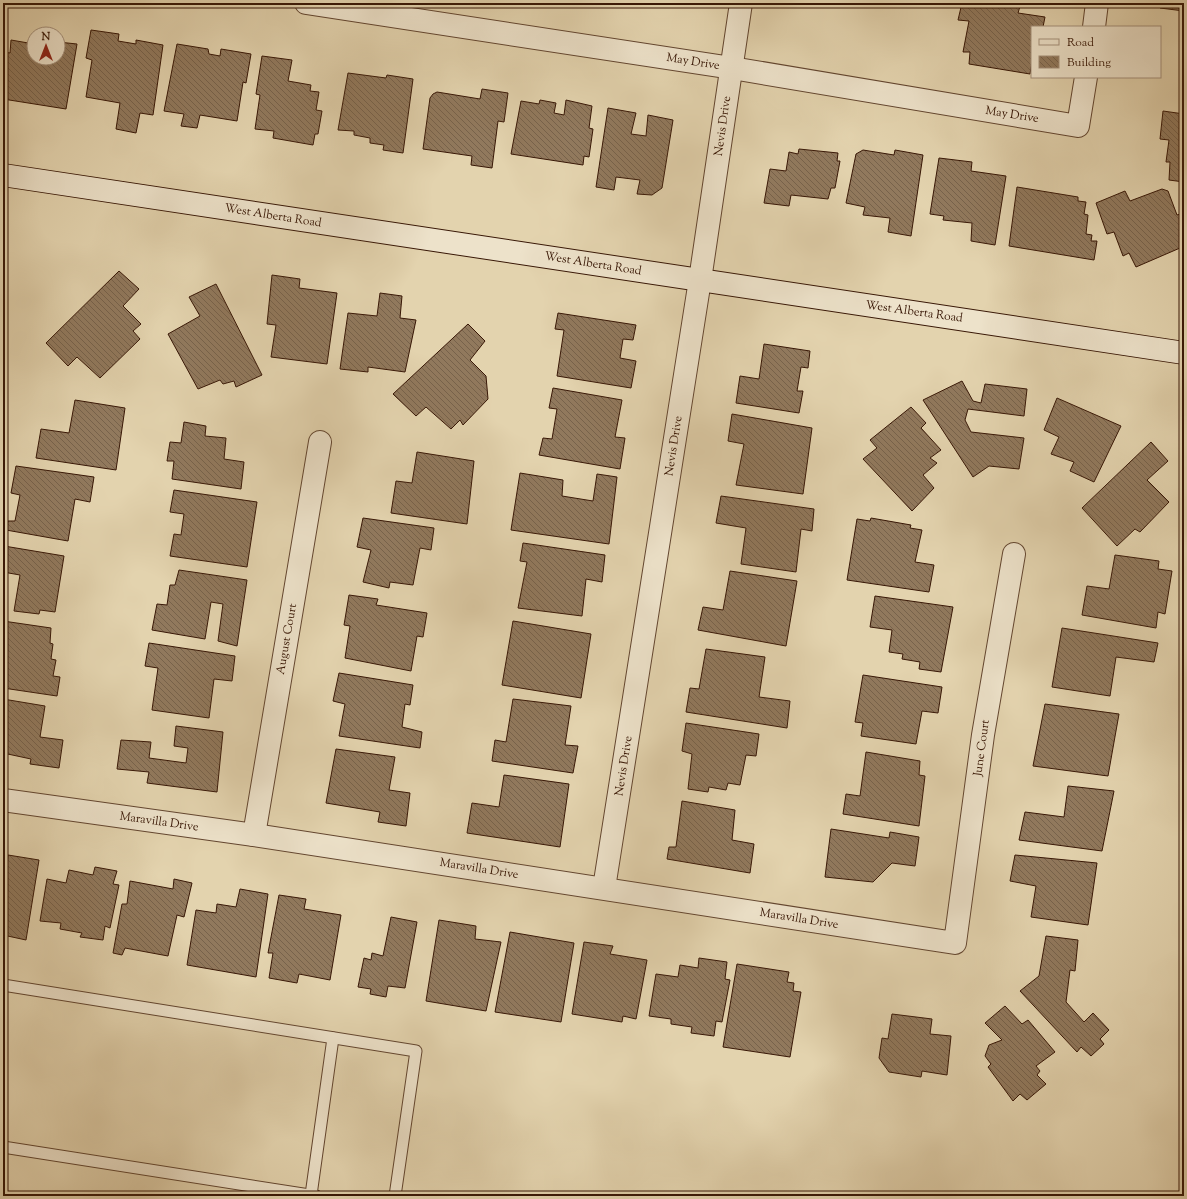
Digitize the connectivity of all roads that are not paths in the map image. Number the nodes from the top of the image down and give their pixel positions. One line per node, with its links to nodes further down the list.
1 (306, 3): 4 (street, May Drive)
2 (741, 3): 6 (street, Nevis Drive)
3 (1097, 3): 5 (street)
4 (388, 9): 6 (street, May Drive)
5 (1094, 26)
6 (732, 68): 7 (street, May Drive); 9 (street, Nevis Drive)
7 (1086, 78)
8 (3, 175): 9 (street, West Alberta Road)
9 (700, 280): 10 (street, West Alberta Road); 15 (street, Nevis Drive)
10 (1184, 353)
11 (320, 442): 14 (street, August Court)
12 (1014, 554): 16 (street, June Court)
13 (3, 800): 14 (street, Maravilla Drive)
14 (254, 835): 15 (street, Maravilla Drive)
15 (604, 888): 16 (street, Maravilla Drive)
16 (955, 943)
17 (3, 985): 18 (lane)
18 (333, 1038): 20 (lane); 21 (lane)
19 (3, 1147): 20 (lane)
20 (313, 1196)
21 (395, 1196)

